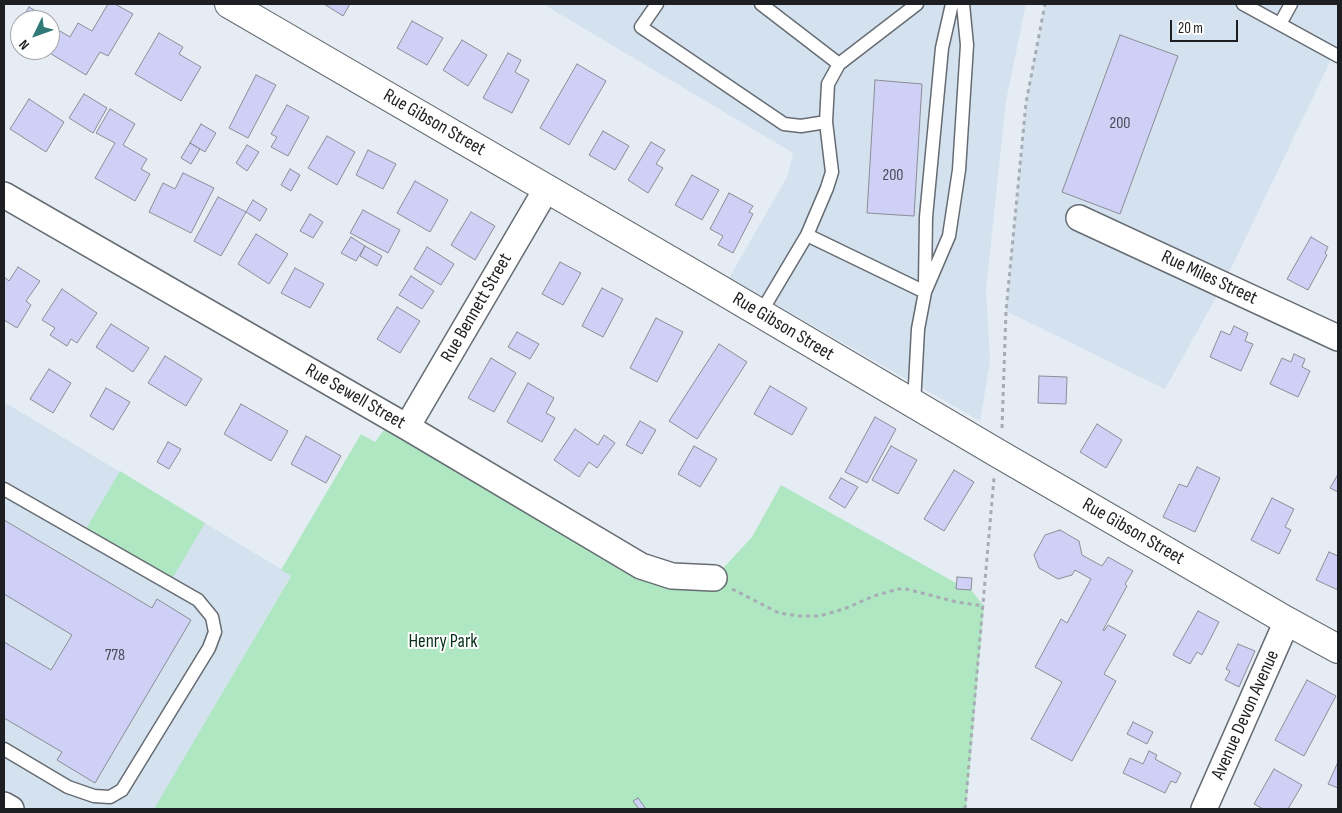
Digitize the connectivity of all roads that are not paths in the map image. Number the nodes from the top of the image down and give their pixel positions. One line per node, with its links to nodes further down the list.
1 (229, 4): 13 (main road, Rue Gibson Street)
2 (657, 4): 12 (lane)
3 (761, 4): 11 (lane)
4 (917, 4): 11 (lane)
5 (952, 4): 17 (lane)
6 (963, 4): 17 (lane)
7 (1243, 4): 9 (lane)
8 (1291, 4): 9 (lane)
9 (1280, 24): 10 (lane)
10 (1338, 56)
11 (839, 64): 12 (lane)
12 (826, 122): 16 (lane)
13 (547, 188): 18 (main road, Rue Gibson Street); 21 (street, Rue Bennett Street)
14 (4, 195): 21 (street, Rue Sewell Street)
15 (1079, 218): 19 (street, Rue Miles Street)
16 (807, 235): 17 (lane); 18 (lane)
17 (925, 292): 20 (lane)
18 (760, 314): 20 (main road, Rue Gibson Street)
19 (1338, 338)
20 (914, 404): 24 (main road, Rue Gibson Street)
21 (407, 427): 23 (street, Rue Sewell Street)
22 (4, 489): 26 (lane)
23 (714, 578)
24 (1287, 621): 25 (main road, Rue Gibson Street); 29 (street, Avenue Devon Avenue)
25 (1338, 649)
26 (4, 748)
27 (4, 805): 28 (street)
28 (11, 809)
29 (1204, 809)

